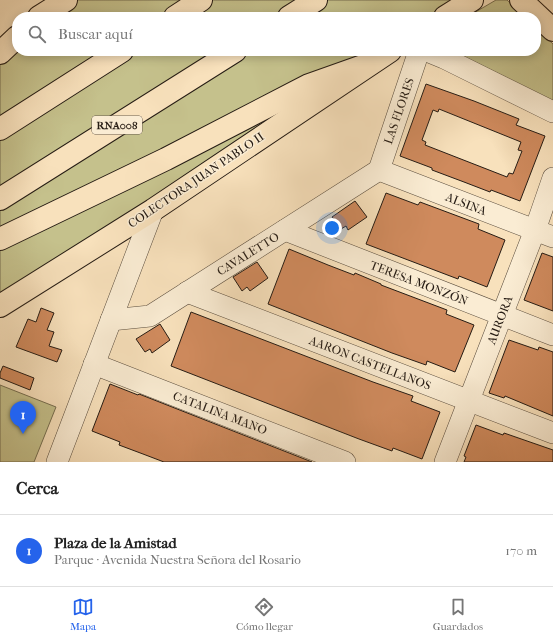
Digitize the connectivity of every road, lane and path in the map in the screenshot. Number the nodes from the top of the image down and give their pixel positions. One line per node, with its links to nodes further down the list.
1 (66, 0): 6 (main road)
2 (201, 0): 7 (main road)
3 (316, 0): 8 (main road)
4 (472, 0): 9 (main road)
5 (521, 0): 10 (main road)
6 (47, 12)
7 (183, 12)
8 (297, 12)
9 (454, 12)
10 (534, 12)
11 (541, 19): 12 (main road)
12 (553, 30)
13 (12, 34): 14 (main road)
14 (0, 41)
15 (12, 41): 16 (main road)
16 (0, 53)
17 (114, 56): 24 (main road)
18 (227, 56): 27 (main road, RNA008)
19 (382, 56): 22 (main road, COLECTORA JUAN PABLO II)
20 (417, 56): 25 (street, LAS FLORES)
21 (439, 56): 23 (street)
22 (371, 63): 28 (main road, COLECTORA JUAN PABLO II); 31 (main road)
23 (553, 112)
24 (0, 129)
25 (379, 170): 29 (street, CAVALETTO); 30 (street, ALSINA)
26 (553, 178): 30 (street, AURORA)
27 (0, 199)
28 (152, 210): 33 (main road, COLECTORA JUAN PABLO II); 35 (street)
29 (285, 230): 32 (street, CAVALETTO); 34 (street, TERESA MONZÓN)
30 (544, 234): 34 (street, AURORA)
31 (0, 239)
32 (187, 292): 35 (street, CAVALETTO); 38 (street, AARON CASTELLANOS)
33 (0, 306)
34 (502, 315): 36 (street, TERESA MONZÓN); 38 (street, AURORA)
35 (111, 320): 37 (street)
36 (553, 334)
37 (94, 364): 40 (street); 41 (street, CATALINA MANO)
38 (469, 401): 39 (street, AARON CASTELLANOS); 42 (street, AURORA)
39 (553, 433)
40 (64, 460)
41 (345, 462)
42 (445, 462)

